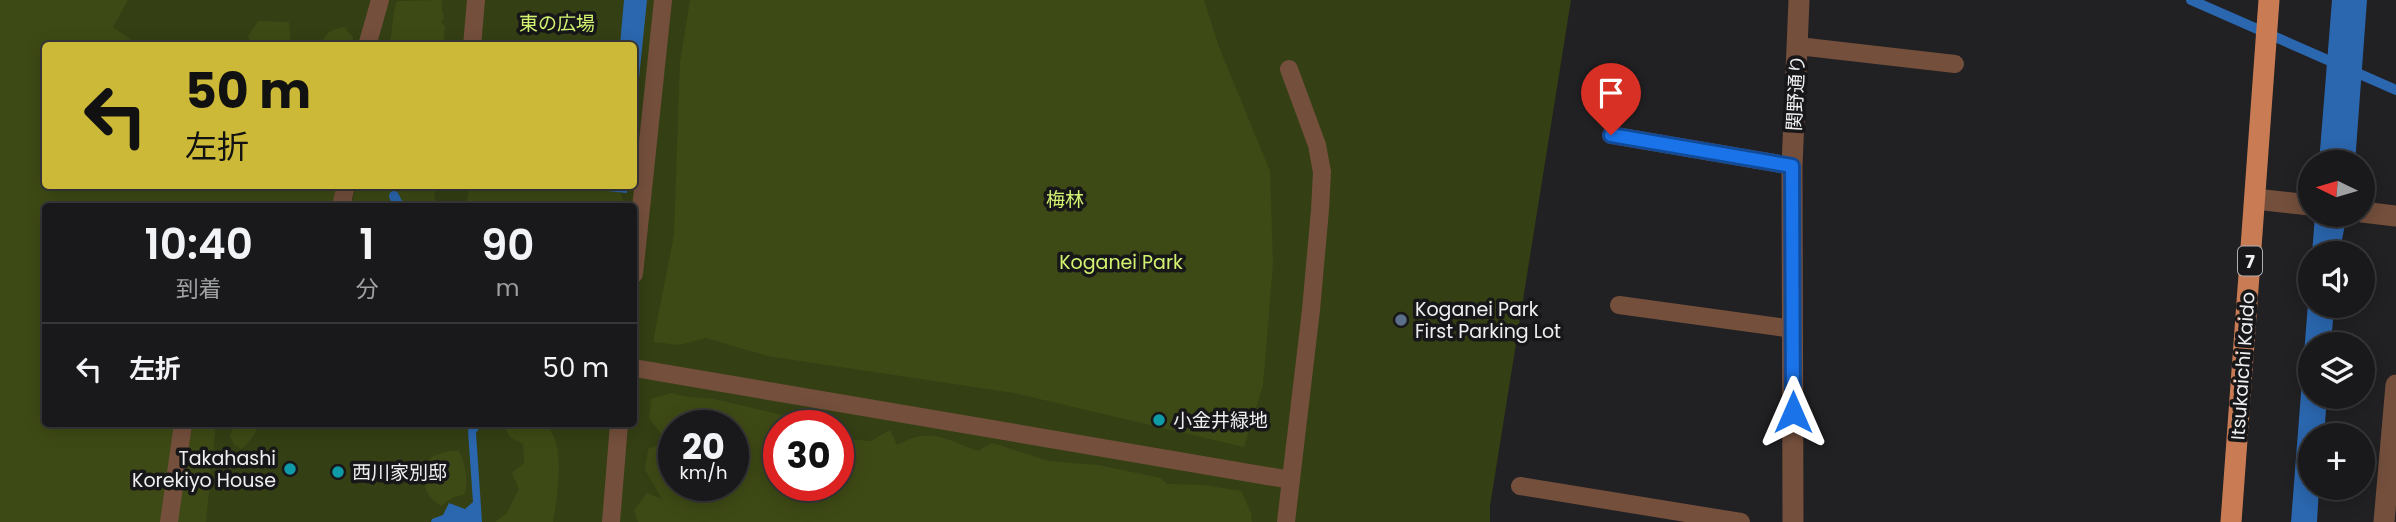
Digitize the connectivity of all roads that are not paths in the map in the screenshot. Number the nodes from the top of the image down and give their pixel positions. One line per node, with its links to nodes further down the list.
1 (380, 0): 6 (lane)
2 (476, 0): 7 (lane)
3 (663, 0): 15 (lane)
4 (1799, 0): 8 (street, 関野通り)
5 (2269, 0): 13 (main road, Itsukaichi Kaido / 7)
6 (368, 42)
7 (472, 42)
8 (1798, 46): 9 (lane); 12 (street, 関野通り)
9 (1955, 64)
10 (1289, 69): 22 (lane)
11 (1611, 135): 12 (lane)
12 (1792, 166): 17 (street, 関野通り)
13 (2265, 200): 14 (street); 30 (main road, Itsukaichi Kaido / 7)
14 (2298, 204)
15 (637, 246)
16 (1619, 305): 17 (lane)
17 (1793, 329): 29 (street, 関野通り)
18 (637, 370): 22 (lane)
19 (2396, 385): 24 (street)
20 (183, 427): 25 (lane)
21 (619, 427): 26 (lane)
22 (1291, 480): 27 (lane)
23 (1520, 486): 28 (lane)
24 (2391, 500): 31 (street)
25 (169, 522)
26 (611, 522)
27 (1286, 522)
28 (1741, 522)
29 (1793, 522)
30 (2231, 522)
31 (2384, 522)

